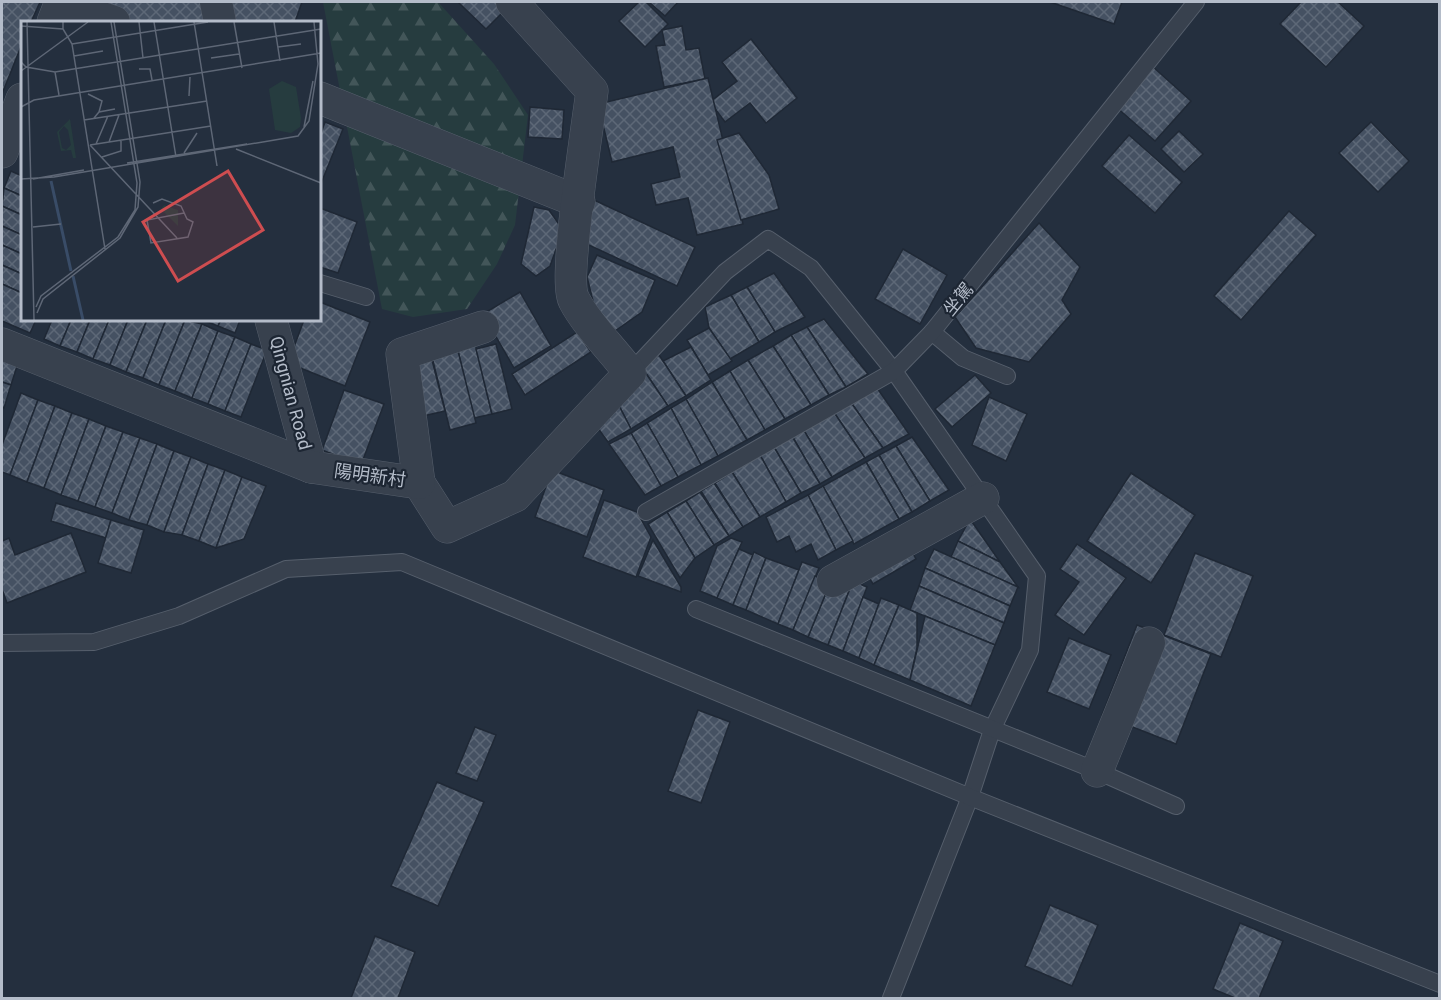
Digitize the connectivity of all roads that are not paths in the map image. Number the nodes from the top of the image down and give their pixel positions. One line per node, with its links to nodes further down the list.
1 (216, 2): 6 (street)
2 (512, 2): 10 (street)
3 (1196, 2): 15 (lane, 坐駕)
4 (53, 21): 5 (street)
5 (111, 21)
6 (220, 21)
7 (321, 98): 10 (street)
8 (21, 102): 9 (street)
9 (2, 153)
10 (579, 202): 18 (street)
11 (321, 283): 12 (lane)
12 (366, 297)
13 (271, 321): 20 (street, Qingnian Road)
14 (483, 327): 21 (street)
15 (932, 332): 17 (lane, 坐駕); 19 (lane)
16 (2, 344): 20 (street, 陽明新村)
17 (894, 371): 18 (lane); 22 (lane); 23 (lane, 坐駕)
18 (630, 373): 21 (street, 陽明新村)
19 (1007, 376)
20 (311, 467): 21 (street, 陽明新村)
21 (419, 483)
22 (983, 498): 24 (street); 28 (lane)
23 (646, 512)
24 (833, 581)
25 (696, 609): 28 (lane)
26 (2, 643): 30 (lane)
27 (1149, 643): 29 (street)
28 (992, 730): 29 (lane); 30 (lane)
29 (1097, 771): 31 (lane)
30 (970, 797): 32 (lane); 33 (lane)
31 (1176, 806)
32 (1440, 984)
33 (891, 999)

